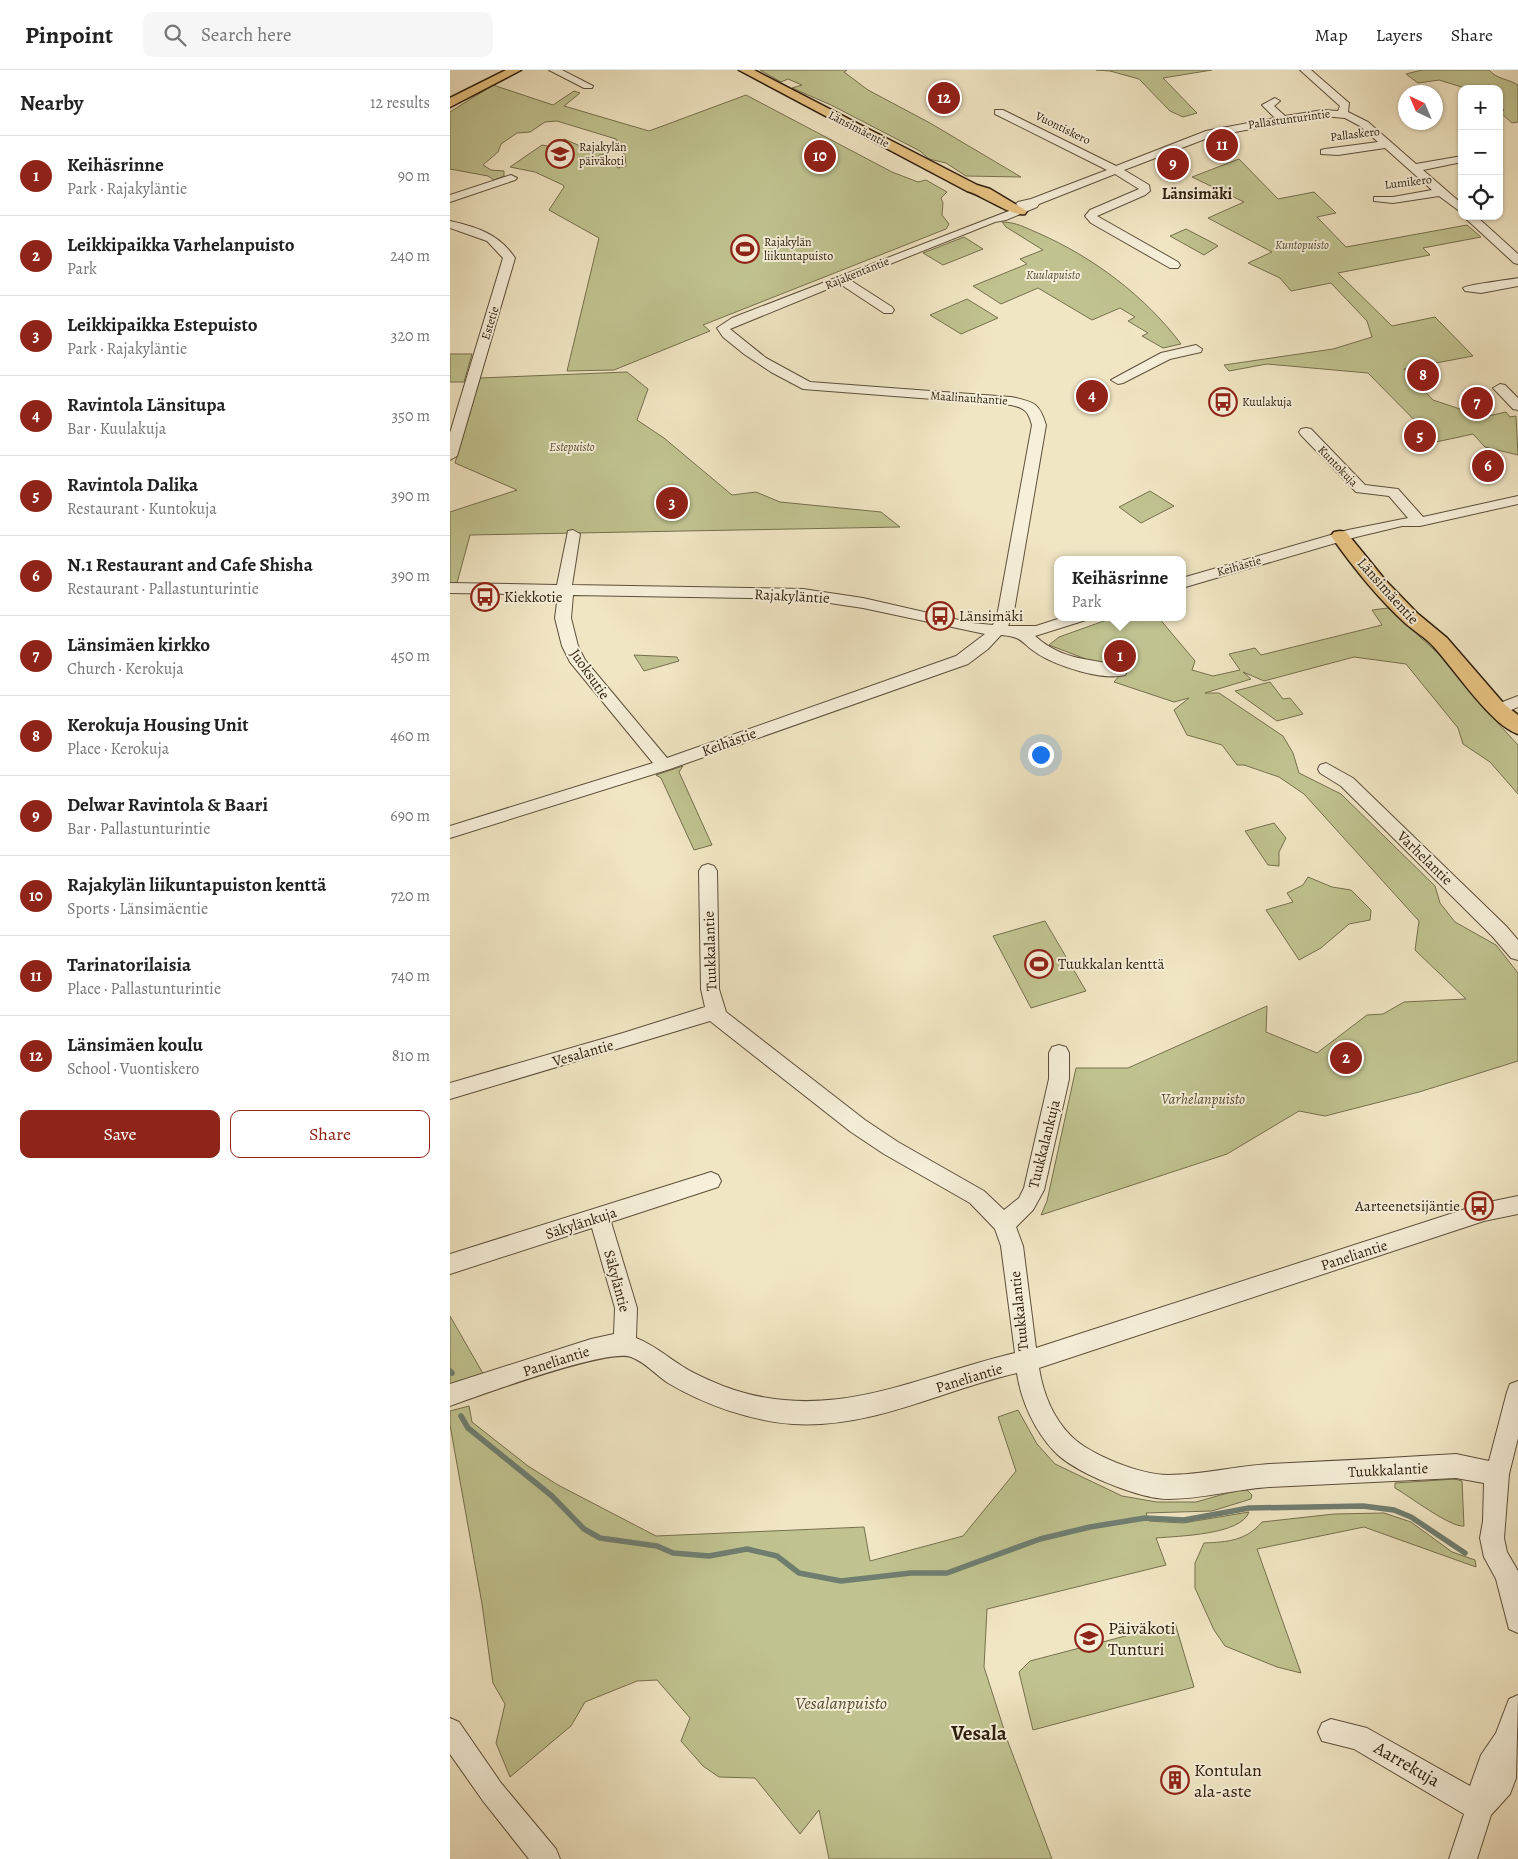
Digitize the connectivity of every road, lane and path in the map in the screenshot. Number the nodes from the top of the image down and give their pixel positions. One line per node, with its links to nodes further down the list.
1 (515, 70): 6 (main road)
2 (554, 70): 5 (street)
3 (745, 70): 21 (main road, Länsimäentie)
4 (1305, 70): 9 (street)
5 (588, 86)
6 (452, 100)
7 (1275, 101): 10 (street)
8 (999, 112): 15 (street, Vuontiskero)
9 (1342, 114): 10 (street, Pallastunturintie); 11 (street, Pallastunturintie)
10 (1283, 120): 15 (street, Pallastunturintie)
11 (1387, 144): 12 (street, Pallaskero); 14 (street, Pallastunturintie)
12 (1326, 152)
13 (1458, 160): 14 (street)
14 (1414, 168): 17 (street, Pallastunturintie)
15 (1115, 169): 21 (street, Pallastunturintie); 25 (street, Vuontiskero)
16 (511, 178): 18 (street)
17 (1440, 192): 19 (street, Lumikero); 20 (street, Pallastunturintie)
18 (450, 199)
19 (1378, 199)
20 (1458, 207)
21 (1013, 211): 26 (street, Rajakentäntie)
22 (1473, 220): 24 (street)
23 (450, 224): 36 (street, Estetie)
24 (1518, 260)
25 (1174, 265)
26 (840, 279): 29 (street); 30 (street, Rajakentäntie)
27 (1518, 282): 28 (street)
28 (1469, 288)
29 (888, 310)
30 (723, 328): 45 (street, Maalinauhantie)
31 (1196, 349): 32 (street)
32 (1118, 380)
33 (1500, 388): 34 (street)
34 (1515, 410)
35 (1306, 432): 38 (street, Kuntokuja)
36 (450, 456)
37 (1518, 500): 38 (street)
38 (1420, 522): 40 (street)
39 (573, 534): 43 (street, Juoksutie)
40 (1350, 539): 41 (street, Keihästie); 49 (main road, Länsimäentie)
41 (1186, 581)
42 (450, 588): 43 (street, Rajakyläntie)
43 (566, 590): 45 (street, Rajakyläntie); 53 (street, Juoksutie)
44 (1068, 621): 46 (street)
45 (997, 630): 46 (street, Rajakyläntie); 53 (street, Keihästie)
46 (1022, 632): 47 (street)
47 (1119, 671)
48 (1518, 701): 49 (street)
49 (1498, 710): 50 (street); 51 (main road, Länsimäentie); 52 (main road, Länsimäentie)
50 (1518, 710)
51 (1518, 727)
52 (1518, 738)
53 (664, 765): 55 (street, Keihästie)
54 (1326, 769): 57 (street, Varhelantie)
55 (450, 832)
56 (708, 871): 58 (street, Tuukkalantie)
57 (1518, 953)
58 (714, 1011): 60 (street, Vesalantie); 64 (street, Tuukkalantie)
59 (1059, 1053): 64 (street, Tuukkalankuja)
60 (450, 1091)
61 (711, 1181): 63 (street, Säkylänkuja)
62 (1518, 1205): 67 (street, Paneliantie)
63 (599, 1217): 65 (street, Säkylänkuja); 66 (street, Säkyläntie)
64 (1004, 1224): 67 (street, Tuukkalantie)
65 (450, 1264)
66 (625, 1345): 67 (street, Paneliantie); 69 (street, Paneliantie)
67 (1025, 1363): 70 (street, Tuukkalantie)
68 (1518, 1392): 70 (street)
69 (450, 1395)
70 (1497, 1474): 71 (street)
71 (1496, 1521): 72 (street)
72 (1507, 1574): 73 (street)
73 (1518, 1620)
74 (1518, 1712): 77 (street)
75 (450, 1730): 78 (street)
76 (1331, 1732): 77 (street, Aarrekuja)
77 (1479, 1808): 79 (street)
78 (546, 1859)
79 (1462, 1859)

